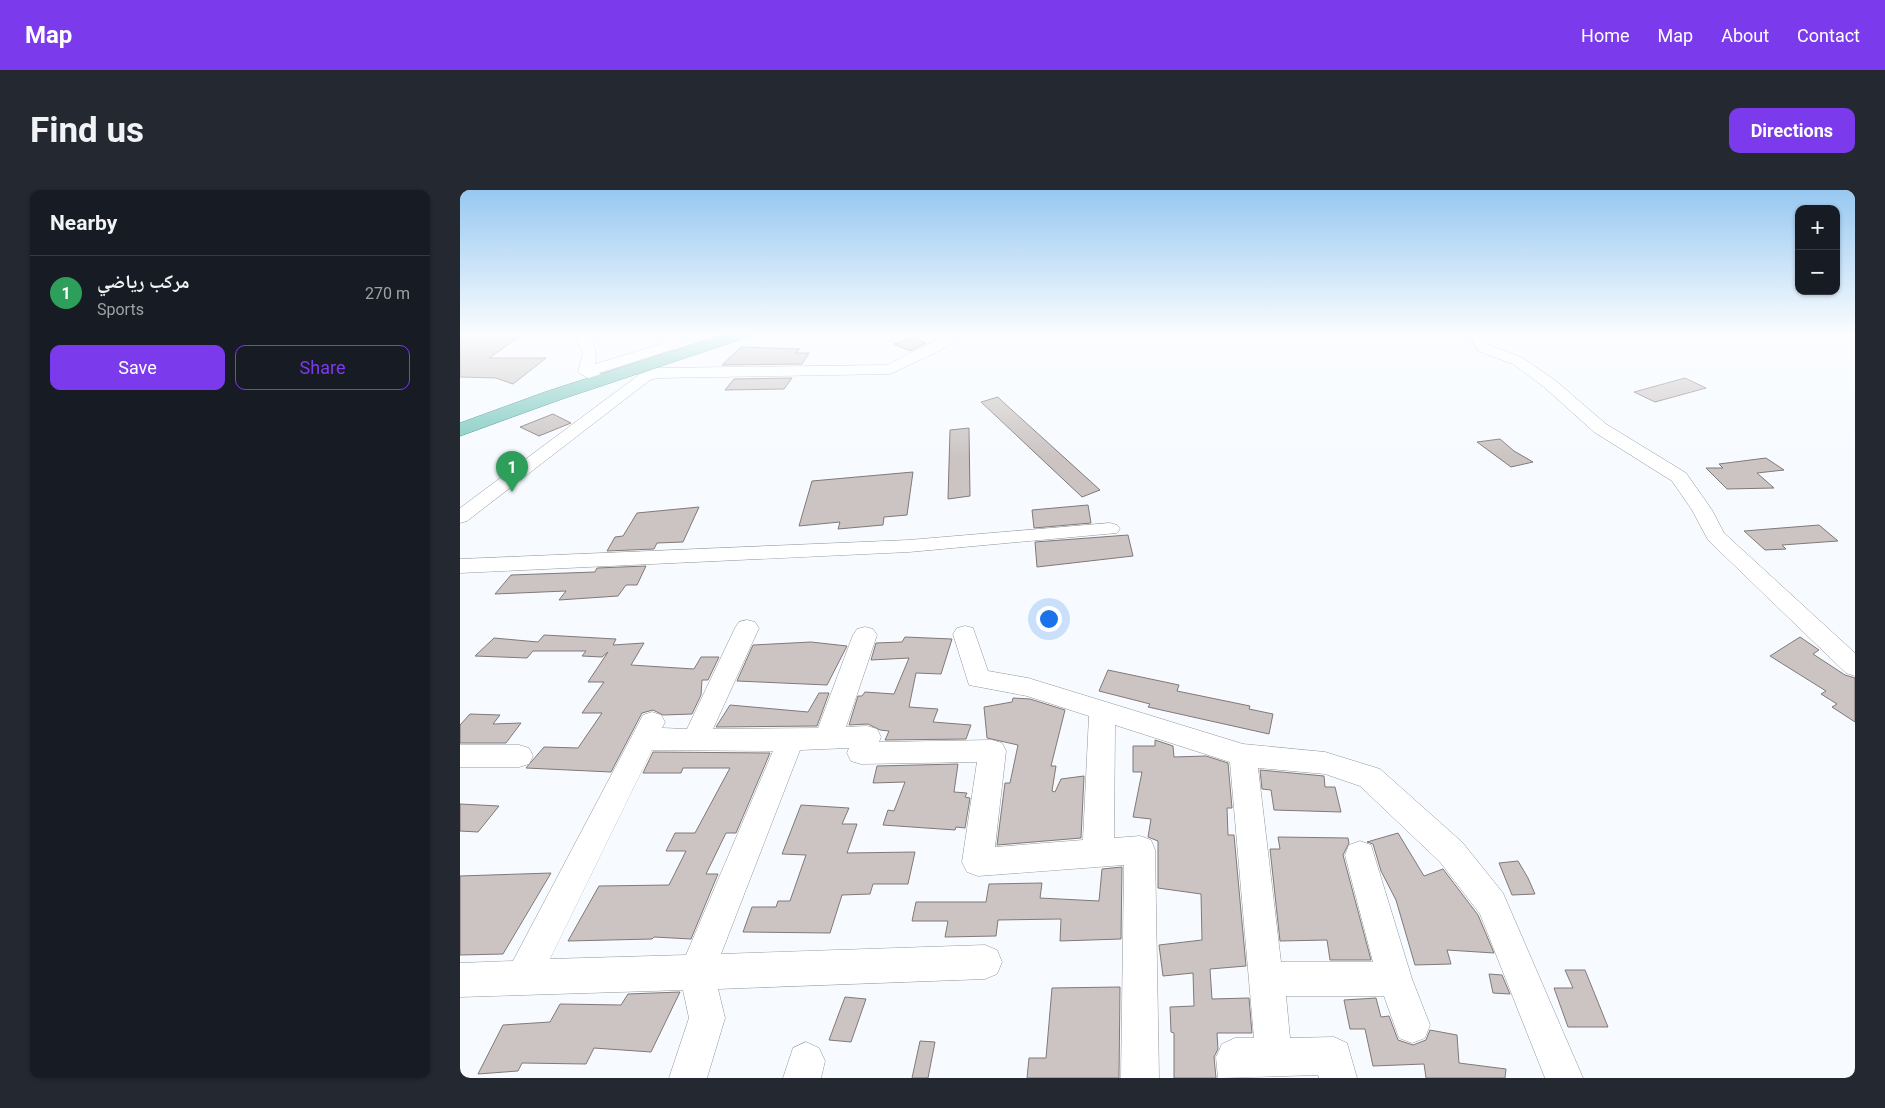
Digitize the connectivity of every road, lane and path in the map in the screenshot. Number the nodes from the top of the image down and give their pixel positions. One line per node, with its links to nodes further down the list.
1 (597, 374): 5 (street)
2 (599, 374): 5 (main road)
3 (653, 374): 7 (street)
4 (1537, 374): 15 (street)
5 (593, 376): 6 (main road)
6 (460, 430)
7 (494, 490): 8 (street); 9 (street)
8 (460, 494)
9 (460, 516)
10 (1110, 529): 11 (street)
11 (460, 566)
12 (747, 628): 17 (street)
13 (965, 634): 16 (street)
14 (865, 635): 18 (street)
15 (1855, 667)
16 (1102, 709): 20 (street); 23 (street)
17 (695, 739): 19 (street); 27 (street)
18 (828, 739): 19 (street); 23 (street)
19 (791, 740): 26 (street)
20 (1242, 755): 30 (street); 37 (street)
21 (460, 756): 22 (street)
22 (519, 756)
23 (1098, 853): 34 (street)
24 (1360, 855): 28 (street)
25 (986, 962): 26 (street)
26 (696, 972): 27 (street); 33 (street)
27 (523, 978): 29 (street)
28 (1395, 979): 30 (street); 31 (street)
29 (460, 980)
30 (1264, 980): 32 (street)
31 (1412, 1025)
32 (1274, 1057): 35 (street); 36 (street)
33 (688, 1078)
34 (1140, 1078)
35 (1237, 1078)
36 (1338, 1078)
37 (1564, 1078)

